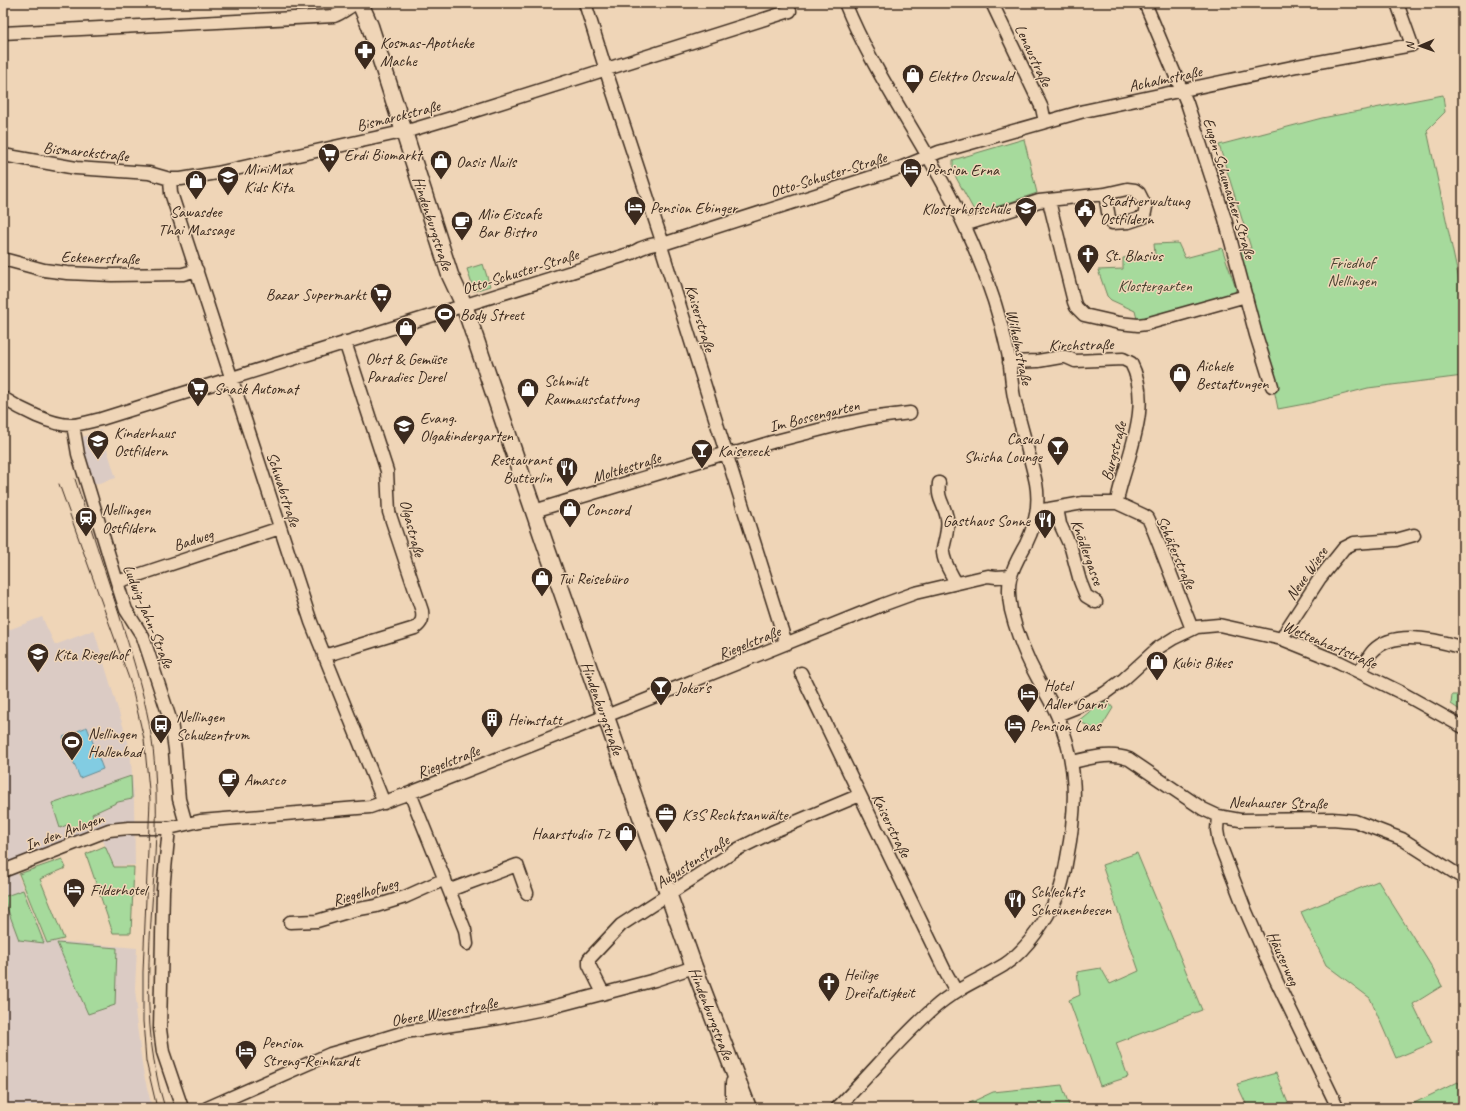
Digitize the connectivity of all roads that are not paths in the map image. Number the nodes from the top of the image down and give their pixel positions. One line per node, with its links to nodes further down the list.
1 (359, 3): 9 (street); 13 (main road, Hindenburgstraße)
2 (370, 3): 13 (main road, Hindenburgstraße)
3 (585, 3): 10 (street, Kaiserstraße)
4 (845, 3): 15 (street, Wilhelmstraße)
5 (992, 3): 12 (street, Lenaustraße)
6 (1145, 3): 11 (street, Eugen-Schumacher-Straße)
7 (1397, 3): 11 (street, Achalmstraße)
8 (790, 11): 10 (street, Bismarckstraße)
9 (3, 33)
10 (606, 69): 13 (street, Bismarckstraße); 20 (street, Kaiserstraße)
11 (1181, 90): 12 (street, Achalmstraße); 23 (street, Eugen-Schumacher-Straße)
12 (1045, 122): 15 (street, Achalmstraße)
13 (407, 131): 16 (street, Bismarckstraße); 24 (main road, Hindenburgstraße)
14 (3, 156): 16 (street, Bismarckstraße)
15 (928, 157): 19 (street, Wilhelmstraße); 20 (street, Otto-Schuster-Straße)
16 (170, 179): 22 (street, Schwabstraße)
17 (1105, 194): 18 (street)
18 (1049, 201): 19 (street); 23 (street)
19 (964, 224): 27 (street, Wilhelmstraße)
20 (660, 243): 24 (street, Otto-Schuster-Straße); 33 (street, Kaiserstraße)
21 (3, 259): 22 (street, Eckenerstraße)
22 (197, 270): 28 (street, Schwabstraße)
23 (1246, 296): 29 (street, Eugen-Schumacher-Straße)
24 (464, 305): 25 (street, Otto-Schuster-Straße); 38 (main road, Hindenburgstraße)
25 (345, 342): 28 (street, Otto-Schuster-Straße); 49 (street, Olgastraße)
26 (1129, 361): 27 (street, Kirchstraße); 35 (street, Burgstraße)
27 (1009, 362): 37 (street, Wilhelmstraße)
28 (232, 378): 32 (street, Otto-Schuster-Straße); 39 (street, Schwabstraße)
29 (1272, 386)
30 (3, 398): 32 (street)
31 (910, 413): 33 (street, Im Bossengarten)
32 (73, 425): 42 (street, Ludwig-Jahn-Straße)
33 (726, 453): 38 (street, Moltkestraße); 47 (street, Kaiserstraße)
34 (939, 483): 43 (street)
35 (1117, 503): 36 (street); 45 (street, Schäferstraße)
36 (1056, 508): 37 (street); 44 (street, Knödlergasse)
37 (1038, 509): 41 (street, Wilhelmstraße)
38 (534, 511): 53 (main road, Hindenburgstraße)
39 (280, 528): 42 (street, Badweg); 49 (street, Schwabstraße)
40 (1414, 535): 46 (street, Neue Wiese)
41 (1011, 576): 43 (street, Riegelstraße); 52 (street, Wilhelmstraße)
42 (117, 582): 60 (street, Ludwig-Jahn-Straße)
43 (956, 583): 47 (street, Riegelstraße)
44 (1096, 602)
45 (1192, 629): 46 (street, Wettenhartstraße); 52 (street, Wettenhartstraße)
46 (1282, 639): 50 (street, Wettenhartstraße)
47 (787, 643): 53 (street, Riegelstraße)
48 (1463, 648): 50 (street)
49 (324, 656): 58 (street, Schwabstraße)
50 (1360, 672): 54 (street, Wettenhartstraße)
51 (801, 673): 57 (street, Kaiserstraße)
52 (1057, 715): 55 (street, Wilhelmstraße)
53 (606, 716): 56 (street, Riegelstraße); 67 (main road, Hindenburgstraße)
54 (1463, 727)
55 (1072, 762): 59 (street, Neuhauser Straße); 71 (street, Wilhelmstraße)
56 (410, 793): 58 (street, Riegelstraße); 65 (street)
57 (860, 794): 67 (street, Augustenstraße); 71 (street, Kaiserstraße)
58 (384, 802): 60 (street, Riegelstraße)
59 (1218, 816): 64 (street, Neuhauser Straße); 79 (street, Häuserweg)
60 (186, 824): 62 (street, Riegelstraße)
61 (137, 828): 62 (street, Riegelstraße); 63 (street, In den Anlagen)
62 (169, 828): 74 (street)
63 (3, 871)
64 (1463, 878)
65 (447, 884): 66 (street, Riegelhofweg); 68 (street, Riegelhofweg); 69 (street)
66 (527, 893)
67 (670, 895): 70 (main road, Hindenburgstraße); 72 (street, Augustenstraße)
68 (290, 922)
69 (467, 944)
70 (694, 968): 72 (street, Obere Wiesenstraße); 73 (main road, Hindenburgstraße)
71 (956, 991): 78 (street, Wilhelmstraße)
72 (603, 993): 75 (street, Obere Wiesenstraße)
73 (733, 1072): 76 (main road); 77 (main road, Hindenburgstraße)
74 (182, 1108)
75 (207, 1108)
76 (734, 1108)
77 (748, 1108)
78 (837, 1108)
79 (1338, 1108)

